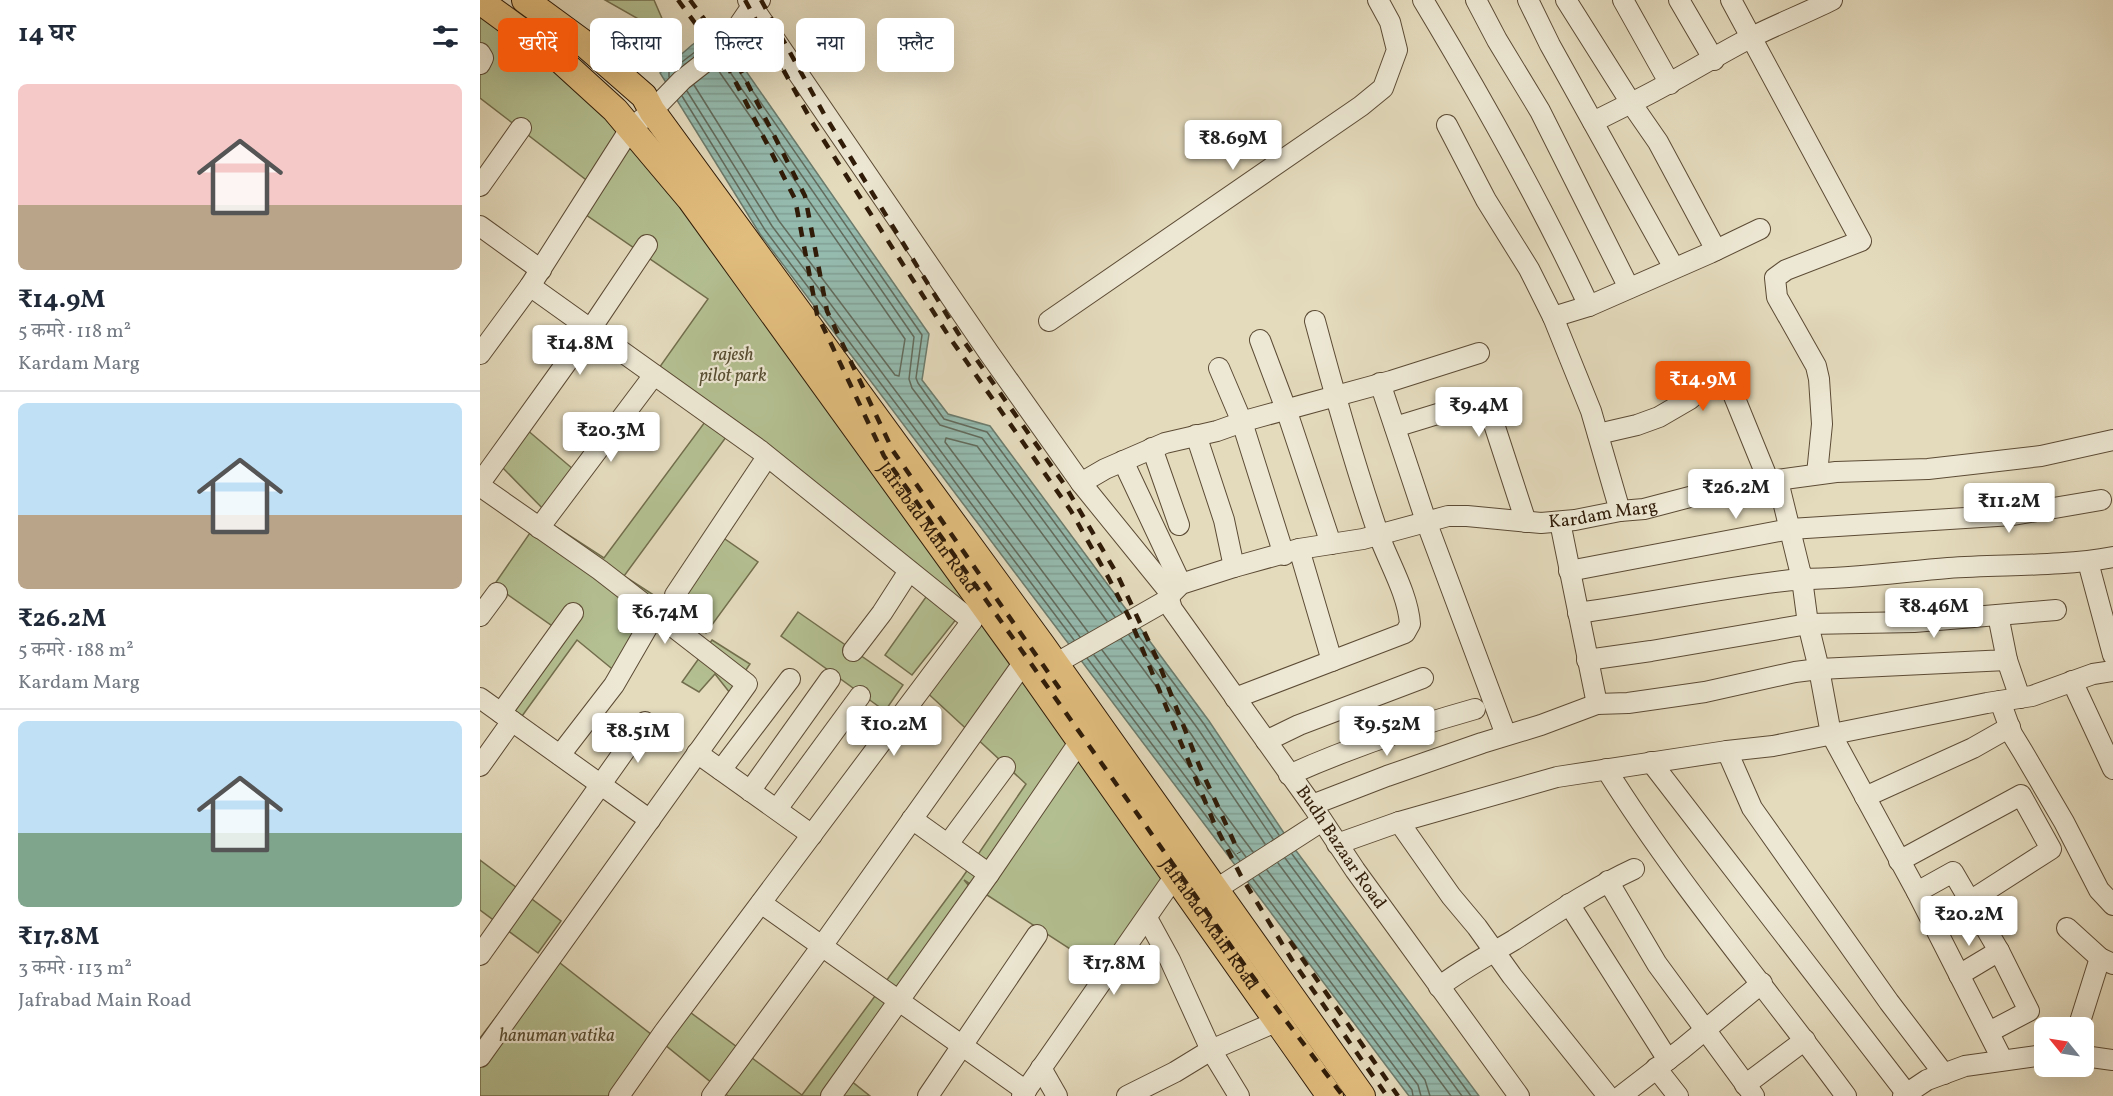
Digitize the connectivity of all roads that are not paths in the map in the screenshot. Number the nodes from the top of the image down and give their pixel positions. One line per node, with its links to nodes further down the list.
1 (525, 0): 20 (main road, Jafrabad Main Road)
2 (1378, 0): 36 (street)
3 (1423, 0): 34 (street)
4 (1476, 0): 33 (street)
5 (1528, 0): 21 (street)
6 (1566, 0): 19 (street)
7 (1623, 0): 18 (street)
8 (1679, 0): 16 (street)
9 (1731, 0): 14 (street)
10 (1832, 0): 13 (street)
11 (480, 1): 24 (main road, Jafrabad Main Road)
12 (753, 2): 20 (street); 57 (street)
13 (1794, 8): 14 (street)
14 (1753, 37): 16 (street); 55 (street)
15 (480, 53): 17 (street)
16 (1714, 60): 18 (street)
17 (480, 64)
18 (1670, 84): 19 (street)
19 (1631, 103): 21 (street); 29 (street)
20 (652, 111): 24 (street); 79 (main road, Jafrabad Main Road)
21 (1593, 122): 30 (street)
22 (1447, 125): 35 (street)
23 (521, 128): 25 (street)
24 (630, 129): 31 (street); 79 (main road, Jafrabad Main Road)
25 (480, 186)
26 (480, 226): 31 (street)
27 (1760, 228): 29 (street)
28 (647, 245): 38 (street)
29 (1716, 250): 30 (street)
30 (1674, 268): 33 (street)
31 (541, 270): 32 (street)
32 (530, 286): 38 (street); 41 (street)
33 (1629, 288): 34 (street)
34 (1589, 306): 35 (street)
35 (1553, 317): 49 (street)
36 (1049, 321)
37 (1315, 321): 45 (street)
38 (590, 330): 43 (street); 58 (street)
39 (1260, 340): 46 (street)
40 (1479, 353): 44 (street)
41 (480, 354)
42 (1219, 368): 47 (street)
43 (654, 375): 53 (street); 65 (street)
44 (1380, 383): 45 (street); 48 (street)
45 (1335, 396): 46 (street); 67 (street)
46 (1286, 409): 47 (street); 68 (street)
47 (1242, 422): 50 (street); 69 (street)
48 (1395, 427): 61 (street); 62 (street)
49 (1598, 434): 56 (street); 60 (street)
50 (1196, 435): 52 (street); 72 (street)
51 (2113, 440): 55 (street, Kardam Marg)
52 (1152, 448): 54 (street); 64 (street)
53 (767, 457): 73 (street); 78 (street)
54 (1123, 461): 57 (street); 76 (street)
55 (1817, 474): 56 (street, Kardam Marg)
56 (1773, 481): 60 (street, Kardam Marg); 66 (street)
57 (1081, 483): 76 (street)
58 (480, 485): 65 (street)
59 (2101, 500): 66 (street)
60 (1620, 511): 63 (street, Kardam Marg)
61 (1426, 521): 62 (street, Kardam Marg); 67 (street, Kardam Marg); 111 (street)
62 (1526, 522): 63 (street, Kardam Marg)
63 (1560, 522): 74 (street)
64 (1179, 525)
65 (539, 528): 83 (street)
66 (1790, 529): 74 (street); 75 (street)
67 (1378, 534): 68 (street, Kardam Marg); 91 (street)
68 (1331, 544): 69 (street, Kardam Marg)
69 (1292, 552): 72 (street, Kardam Marg); 91 (street)
70 (2113, 557): 71 (street)
71 (2088, 562): 75 (street); 88 (street)
72 (1234, 567): 76 (street, Kardam Marg)
73 (909, 571): 79 (street); 87 (street)
74 (1569, 571): 82 (street)
75 (1802, 579): 82 (street); 86 (street)
76 (1174, 592): 93 (street, Kardam Marg); 101 (street, Budh Bazaar Road)
77 (497, 593): 85 (street)
78 (675, 595)
79 (984, 603): 92 (main road, Jafrabad Main Road); 93 (main road, Jafrabad Main Road); 132 (street)
80 (2056, 610): 84 (street)
81 (573, 613): 107 (street)
82 (1578, 613): 89 (street)
83 (655, 614): 115 (street); 116 (street)
84 (1998, 615): 86 (street); 90 (street)
85 (480, 616)
86 (1808, 624): 89 (street); 94 (street)
87 (853, 651)
88 (2113, 655)
89 (1587, 660): 105 (street)
90 (2007, 660): 94 (street); 102 (street)
91 (1332, 661): 101 (street)
92 (1024, 662): 112 (main road, Jafrabad Main Road); 129 (street)
93 (1055, 664): 140 (main road, Jafrabad Main Road)
94 (1819, 669): 105 (street); 110 (street)
95 (2113, 671): 99 (street)
96 (1423, 678): 113 (street)
97 (790, 679): 121 (street)
98 (830, 679): 125 (street)
99 (2072, 681): 102 (street); 122 (street)
100 (861, 696): 127 (street)
101 (1236, 698): 113 (street, Budh Bazaar Road)
102 (2020, 698): 104 (street)
103 (480, 699): 107 (street)
104 (2000, 701): 109 (street); 110 (street)
105 (1597, 704): 111 (street)
106 (1475, 709): 123 (street)
107 (507, 717): 116 (street); 118 (street)
108 (645, 722): 124 (street)
109 (2010, 727): 126 (street); 145 (street)
110 (1831, 734): 114 (street); 126 (street)
111 (1506, 735): 128 (street)
112 (1080, 741): 137 (street); 138 (main road, Jafrabad Main Road)
113 (1266, 741): 123 (street, Budh Bazaar Road)
114 (1727, 751): 117 (street); 172 (street)
115 (697, 753): 121 (street); 130 (street)
116 (560, 755): 124 (street)
117 (1651, 762): 120 (street); 175 (street)
118 (480, 766)
119 (1005, 767): 133 (street)
120 (1606, 769): 131 (street); 155 (street)
121 (722, 770): 125 (street)
122 (2113, 770)
123 (1289, 775): 128 (street, Budh Bazaar Road)
124 (601, 784): 130 (street); 152 (street)
125 (750, 791): 127 (street)
126 (1865, 797): 135 (street)
127 (777, 809): 132 (street)
128 (1317, 813): 134 (street, Budh Bazaar Road); 140 (street)
129 (912, 819): 133 (street); 149 (street)
130 (650, 820): 164 (street)
131 (1399, 822): 134 (street); 151 (street)
132 (812, 835): 143 (street)
133 (948, 844): 137 (street)
134 (1337, 844): 156 (street, Budh Bazaar Road)
135 (1899, 861): 141 (street); 142 (street)
136 (1634, 869): 139 (street)
137 (989, 874): 157 (street)
138 (1175, 876): 146 (street); 159 (main road, Jafrabad Main Road)
139 (1608, 881): 144 (street); 160 (street)
140 (1215, 890): 184 (main road, Jafrabad Main Road)
141 (1917, 892): 142 (street); 154 (street)
142 (1971, 902): 150 (street)
143 (761, 903): 149 (street); 176 (street)
144 (1569, 903): 151 (street); 170 (street)
145 (2113, 905)
146 (1147, 918): 165 (street); 171 (street)
147 (2067, 928): 153 (street)
148 (1036, 935): 163 (street)
149 (822, 946): 157 (street); 177 (street)
150 (1999, 951): 154 (street); 161 (street)
151 (1495, 952): 156 (street); 186 (street)
152 (480, 955)
153 (2107, 961): 158 (street)
154 (1959, 975): 161 (street)
155 (1762, 983): 160 (street); 162 (street)
156 (1439, 987): 185 (street, Budh Bazaar Road)
157 (899, 1000): 163 (street); 178 (street)
158 (2083, 1017)
159 (1278, 1021): 165 (street); 183 (main road, Jafrabad Main Road)
160 (1706, 1029): 170 (street); 173 (street)
161 (1989, 1032): 168 (street)
162 (1805, 1040): 173 (street); 189 (street)
163 (962, 1045): 174 (street); 179 (street)
164 (482, 1050)
165 (1211, 1050): 181 (street); 182 (street)
166 (2034, 1056): 168 (street)
167 (2094, 1057): 169 (street)
168 (2002, 1059): 172 (street)
169 (2113, 1060)
170 (1662, 1064): 187 (street); 188 (street)
171 (1041, 1068): 174 (street); 180 (street)
172 (1944, 1074): 175 (street)
173 (1750, 1090)
174 (1024, 1094)
175 (1905, 1095)
176 (619, 1096)
177 (712, 1096)
178 (831, 1096)
179 (928, 1096)
180 (1057, 1096)
181 (1127, 1096)
182 (1239, 1096)
183 (1330, 1096)
184 (1362, 1096)
185 (1519, 1096)
186 (1608, 1096)
187 (1621, 1096)
188 (1678, 1096)
189 (1846, 1096)

